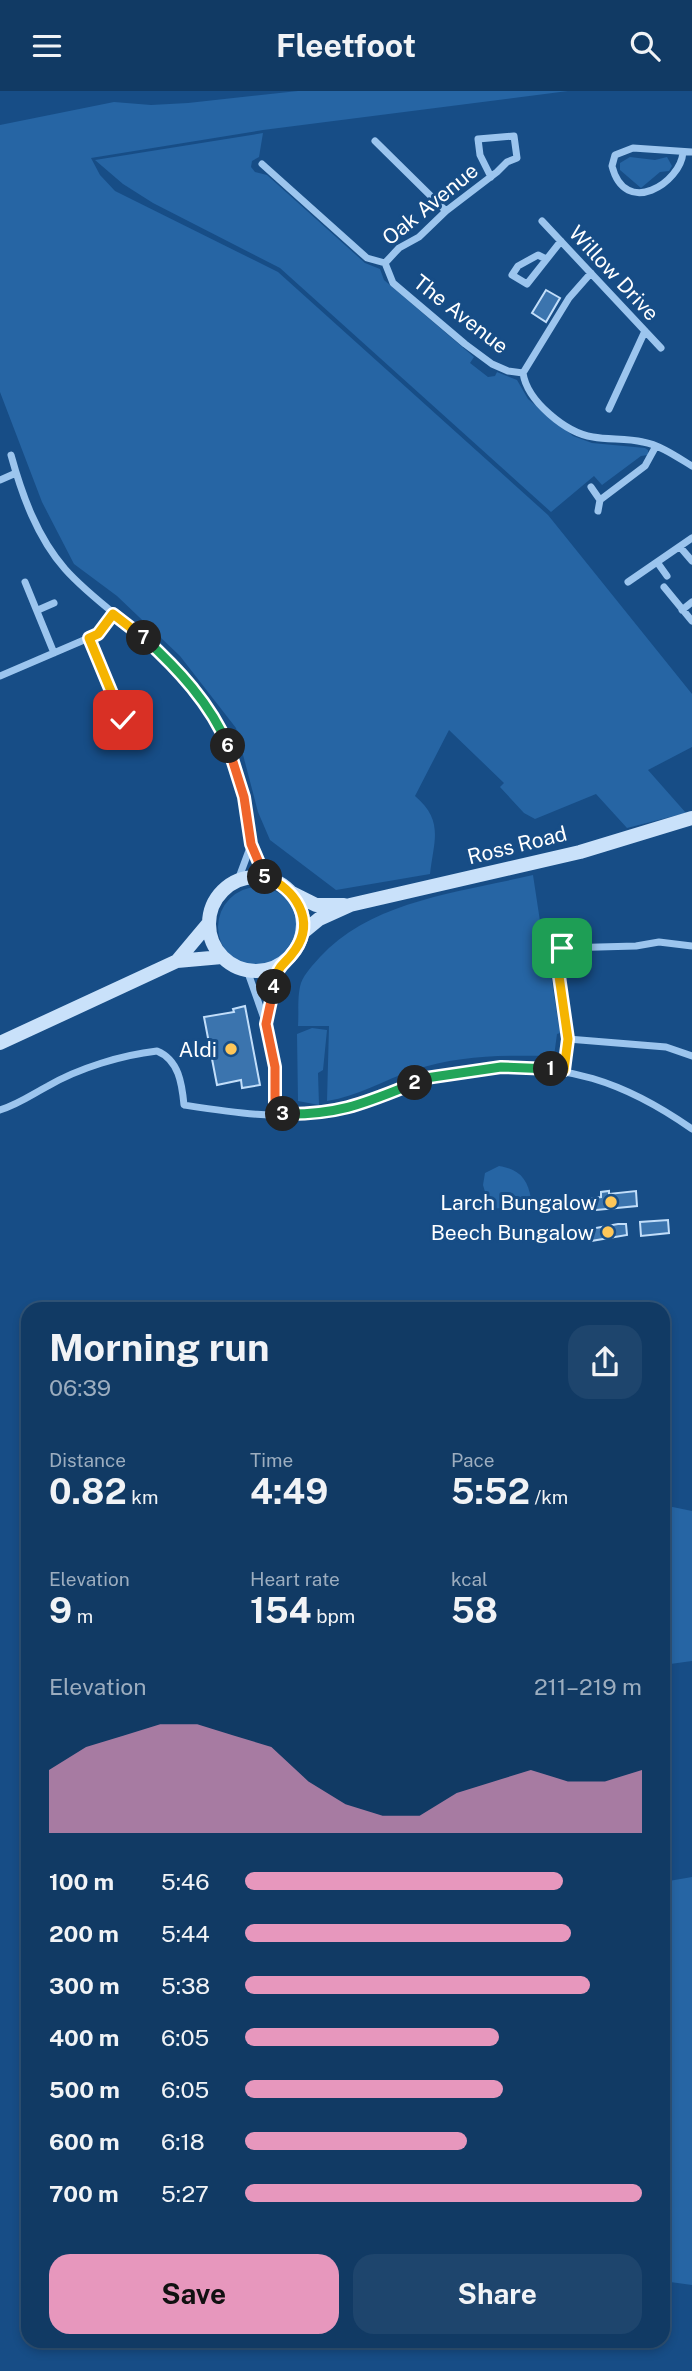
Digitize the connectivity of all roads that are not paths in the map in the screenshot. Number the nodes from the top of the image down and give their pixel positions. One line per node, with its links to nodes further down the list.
1 (375, 141): 5 (street)
2 (688, 152): 2 (street)
3 (262, 164): 9 (street, The Avenue)
4 (494, 175): 4 (street, Oak Avenue); 5 (street, Oak Avenue)
5 (446, 211): 9 (street, Oak Avenue)
6 (542, 221): 7 (street, Willow Drive)
7 (561, 241): 8 (street); 10 (street, Willow Drive)
8 (545, 259): 8 (street)
9 (385, 263): 13 (street, The Avenue)
10 (591, 273): 11 (street, Willow Drive); 13 (street)
11 (645, 331): 12 (street, Willow Drive); 14 (street)
12 (661, 348)
13 (523, 373): 15 (street)
14 (610, 409)
15 (656, 446): 17 (street); 21 (street)
16 (11, 454): 18 (street)
17 (692, 466)
18 (16, 474): 19 (street); 35 (street)
19 (0, 481)
20 (590, 487): 21 (street)
21 (600, 500): 22 (street)
22 (598, 511)
23 (692, 538): 24 (street)
24 (680, 547): 25 (street); 26 (street)
25 (692, 561)
26 (657, 562): 27 (street); 29 (street)
27 (667, 576)
28 (25, 582): 33 (street)
29 (628, 582)
30 (664, 587): 34 (street)
31 (692, 602): 34 (street)
32 (54, 603): 33 (street)
33 (38, 610): 38 (street)
34 (682, 610): 36 (street)
35 (113, 614): 37 (street); 42 (street)
36 (692, 621)
37 (89, 638): 38 (street); 40 (street)
38 (54, 653): 39 (street)
39 (0, 676)
40 (123, 720)
41 (692, 818): 46 (main road, Ross Road)
42 (251, 844): 43 (street); 44 (street)
43 (263, 877): 44 (main road); 45 (main road)
44 (238, 880): 47 (main road)
45 (292, 893): 46 (main road); 48 (main road)
46 (350, 905): 48 (main road)
47 (208, 924): 50 (main road); 51 (main road)
48 (302, 933): 52 (main road)
49 (692, 946): 55 (street)
50 (222, 957): 51 (main road); 53 (main road)
51 (177, 961): 56 (main road)
52 (278, 966): 53 (main road); 54 (street)
53 (247, 970): 54 (street)
54 (266, 1024): 60 (street)
55 (568, 1039): 57 (street); 58 (street)
56 (0, 1042)
57 (692, 1056)
58 (564, 1070): 60 (street); 61 (street)
59 (0, 1110): 60 (street)
60 (275, 1114)
61 (692, 1129)

